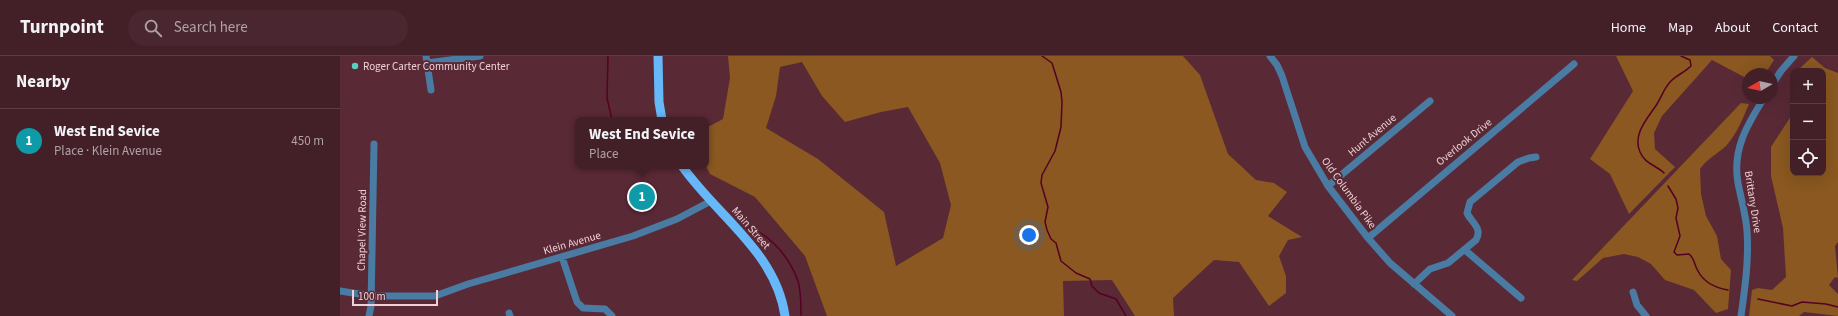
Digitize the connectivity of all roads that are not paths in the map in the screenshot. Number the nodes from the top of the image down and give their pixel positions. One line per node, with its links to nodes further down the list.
1 (480, 56): 5 (street)
2 (658, 56): 11 (main road)
3 (1270, 56): 15 (street, Old Columbia Pike)
4 (1794, 56): 7 (street)
5 (427, 60): 8 (street)
6 (1574, 64): 17 (street, Overlook Drive)
7 (1778, 76)
8 (431, 90)
9 (1430, 101): 15 (street, Hunt Avenue)
10 (1760, 104): 30 (street, Brittany Drive)
11 (662, 117)
12 (374, 144): 23 (street, Chapel View Road)
13 (1536, 157): 18 (street)
14 (684, 169): 16 (main road, Main Street)
15 (1328, 186): 17 (street, Old Columbia Pike)
16 (711, 201): 19 (street, Klein Avenue); 27 (main road, Main Street)
17 (1368, 238): 20 (street, Old Columbia Pike)
18 (1465, 250): 20 (street); 24 (street)
19 (562, 257): 23 (street, Klein Avenue); 26 (street)
20 (1414, 284): 28 (street, Old Columbia Pike)
21 (340, 291): 23 (street, Klein Avenue)
22 (1633, 292): 29 (street)
23 (372, 296): 25 (street, Chapel View Road)
24 (1521, 298)
25 (369, 316)
26 (612, 316)
27 (785, 316)
28 (1452, 316)
29 (1646, 316)
30 (1741, 316)

